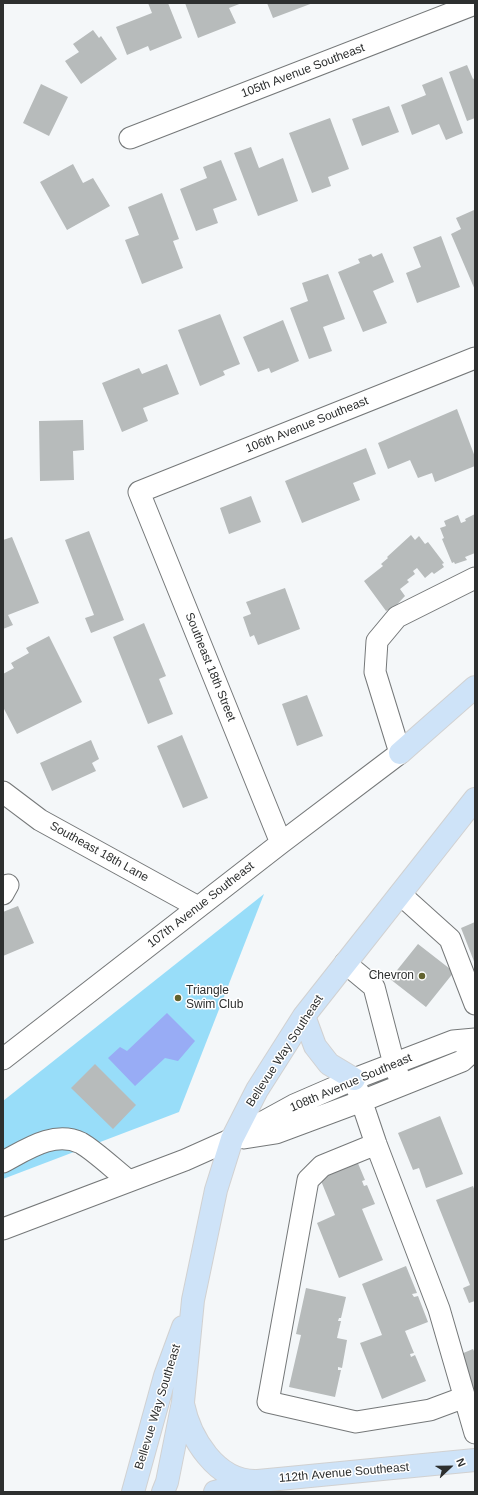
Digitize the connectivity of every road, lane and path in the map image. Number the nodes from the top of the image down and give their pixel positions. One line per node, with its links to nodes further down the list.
1 (475, 4): 2 (street, 105th Avenue Southeast)
2 (130, 138)
3 (475, 358): 4 (street, 106th Avenue Southeast)
4 (139, 492): 10 (street, Southeast 18th Street)
5 (475, 578): 7 (street)
6 (475, 687): 7 (main road)
7 (400, 753): 10 (street, 107th Avenue Southeast)
8 (3, 792): 12 (street, Southeast 18th Lane)
9 (475, 799): 11 (main road, Bellevue Way Southeast)
10 (281, 843): 12 (street, 107th Avenue Southeast)
11 (400, 894): 13 (main road, Bellevue Way Southeast); 14 (street)
12 (198, 907): 18 (street, 107th Avenue Southeast)
13 (345, 963): 15 (main road, Bellevue Way Southeast); 19 (street)
14 (475, 1004)
15 (304, 1016): 20 (main road); 23 (main road, Bellevue Way Southeast)
16 (475, 1039): 19 (street, 108th Avenue Southeast)
17 (475, 1049): 21 (street, 108th Avenue Southeast)
18 (3, 1059)
19 (394, 1064): 20 (street, 108th Avenue Southeast); 21 (street)
20 (354, 1079): 22 (street); 23 (street, 108th Avenue Southeast)
21 (402, 1085): 22 (street, 108th Avenue Southeast)
22 (362, 1100): 23 (street, 108th Avenue Southeast); 24 (street)
23 (232, 1139): 26 (street, 108th Avenue Southeast); 28 (main road, Bellevue Way Southeast)
24 (376, 1144): 29 (street); 29 (street)
25 (3, 1162): 26 (street)
26 (129, 1181): 27 (street, 108th Avenue Southeast)
27 (3, 1229)
28 (193, 1300): 30 (main road, Bellevue Way Southeast); 34 (main road, Bellevue Way Southeast)
29 (465, 1396): 31 (street)
30 (183, 1402): 33 (main road); 35 (main road, Bellevue Way Southeast)
31 (475, 1433)
32 (475, 1460): 33 (main road, 112th Avenue Southeast)
33 (258, 1482): 36 (main road, 112th Avenue Southeast)
34 (133, 1492)
35 (163, 1492)
36 (215, 1492)

